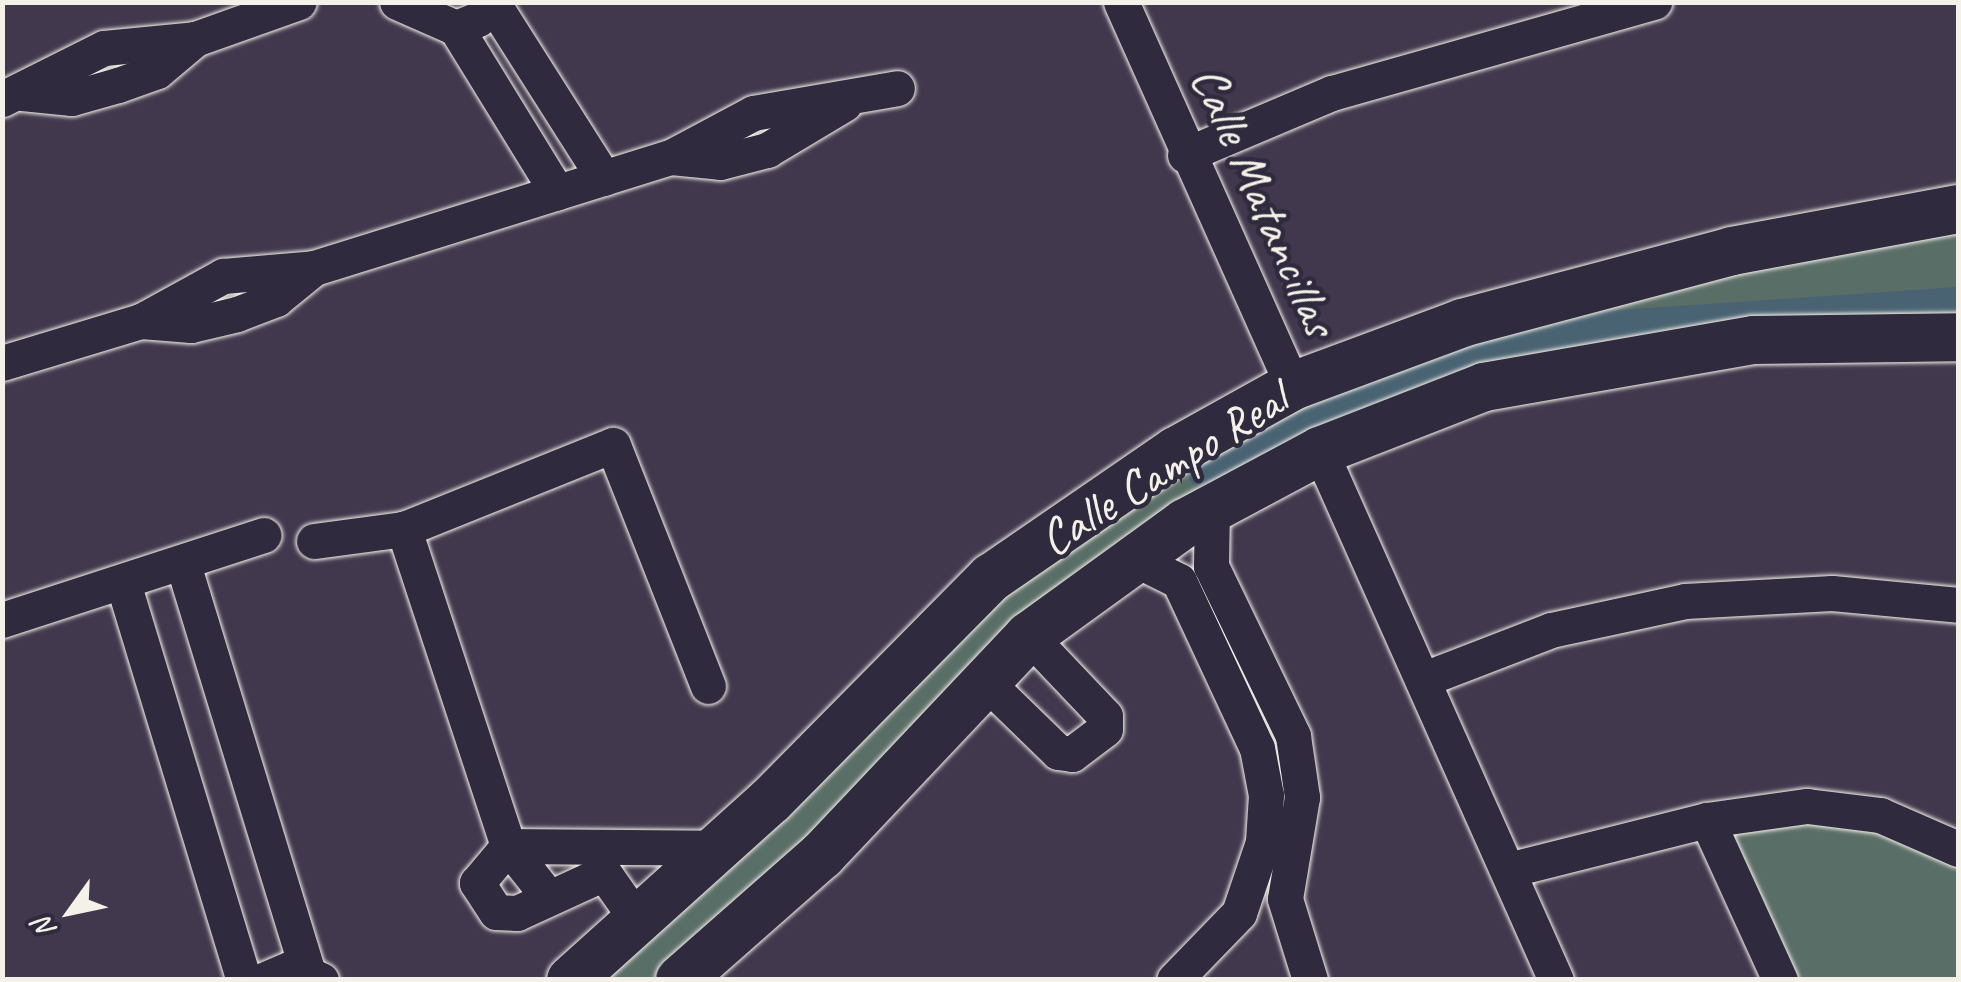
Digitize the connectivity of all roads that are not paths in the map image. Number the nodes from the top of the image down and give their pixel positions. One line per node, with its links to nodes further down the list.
1 (299, 2): 8 (street)
2 (397, 2): 6 (street)
3 (1121, 2): 9 (street, Calle Matancillas)
4 (1654, 2): 9 (street)
5 (494, 4): 6 (street); 10 (street)
6 (456, 28): 11 (street)
7 (897, 88): 10 (street)
8 (12, 96)
9 (1184, 155): 15 (street, Calle Matancillas)
10 (604, 178): 11 (street)
11 (558, 192): 14 (street)
12 (1958, 209): 15 (street, Calle Campo Real)
13 (1958, 337): 16 (street, Calle Campo Real)
14 (2, 364)
15 (1293, 386): 35 (street, Calle Campo Real)
16 (1320, 450): 17 (street, Calle Campo Real); 28 (street)
17 (1212, 508): 21 (street, Calle Campo Real); 27 (street)
18 (404, 529): 20 (street); 30 (street); 34 (street)
19 (264, 535): 22 (street)
20 (314, 541)
21 (1135, 560): 26 (street, Calle Campo Real); 27 (street)
22 (183, 564): 23 (street); 43 (street)
23 (124, 586): 25 (street); 44 (street)
24 (1952, 609): 28 (street)
25 (2, 620)
26 (1029, 636): 29 (street, Calle Campo Real); 29 (street)
27 (1237, 658): 31 (street); 32 (street)
28 (1424, 679): 38 (street)
29 (986, 682): 47 (street, Calle Campo Real)
30 (708, 686)
31 (1281, 711): 32 (street); 42 (street)
32 (1248, 726): 40 (street)
33 (1707, 820): 36 (street); 38 (street); 51 (street)
34 (508, 846): 37 (street); 39 (street); 39 (street)
35 (717, 848): 37 (street); 41 (street, Calle Campo Real)
36 (1958, 849)
37 (599, 860): 39 (street); 41 (street)
38 (1508, 870): 50 (street)
39 (546, 894)
40 (1239, 913): 42 (street); 48 (street)
41 (638, 920): 46 (street, Calle Campo Real)
42 (1288, 927): 49 (street)
43 (314, 975): 45 (street)
44 (244, 980)
45 (264, 980)
46 (571, 980)
47 (680, 980)
48 (1174, 980)
49 (1310, 980)
50 (1556, 980)
51 (1780, 980)

